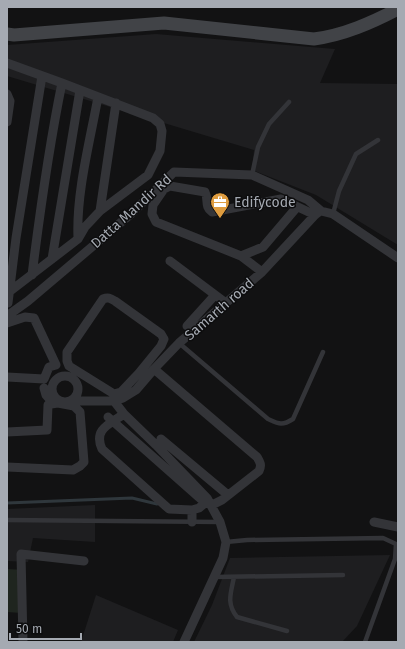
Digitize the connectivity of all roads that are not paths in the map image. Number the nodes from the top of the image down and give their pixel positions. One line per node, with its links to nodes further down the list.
1 (398, 9): 2 (street)
2 (7, 34)
3 (7, 63): 4 (street)
4 (42, 76): 5 (street); 18 (street)
5 (62, 83): 6 (street); 25 (street)
6 (80, 90): 8 (street); 22 (street)
7 (7, 94): 11 (street)
8 (98, 97): 10 (street); 19 (street)
9 (289, 102): 13 (lane)
10 (116, 104): 15 (street); 15 (street)
11 (7, 122)
12 (378, 140): 17 (lane)
13 (252, 175): 16 (street, Datta Mandir Rd); 30 (street, Datta Mandir Rd)
14 (297, 207): 16 (street); 20 (street); 20 (street)
15 (100, 211): 19 (street)
16 (318, 213): 17 (street, Datta Mandir Rd); 24 (street, Samarth road)
17 (333, 214): 21 (street, Datta Mandir Rd)
18 (12, 237): 26 (street)
19 (78, 239): 22 (street)
20 (241, 256): 24 (street)
21 (398, 258)
22 (52, 259): 25 (street)
23 (170, 261): 27 (street)
24 (262, 272): 29 (street, Samarth road)
25 (32, 275): 26 (street)
26 (9, 292): 28 (street)
27 (215, 295): 29 (street); 32 (street)
28 (8, 303)
29 (226, 303): 32 (street, Samarth road)
30 (7, 316)
31 (7, 323): 34 (street)
32 (184, 333): 33 (lane); 35 (street, Samarth road)
33 (323, 352)
34 (48, 369): 37 (street); 38 (street)
35 (154, 369): 36 (street, Samarth road); 49 (street)
36 (143, 375): 36 (street); 40 (street, Samarth road)
37 (7, 377)
38 (57, 380): 41 (street); 41 (street)
39 (44, 388): 42 (street)
40 (114, 401): 41 (street); 43 (street)
41 (74, 402): 42 (street); 48 (street)
42 (53, 403): 45 (street)
43 (124, 414): 44 (street); 46 (street)
44 (111, 419): 47 (street); 51 (street)
45 (7, 432)
46 (158, 442): 47 (street); 49 (street); 50 (street)
47 (149, 453): 50 (street)
48 (7, 467)
49 (228, 495): 50 (street)
50 (210, 506): 51 (street); 54 (street)
51 (192, 510): 53 (street)
52 (7, 520): 53 (lane)
53 (192, 522): 54 (lane)
54 (220, 522): 57 (street)
55 (374, 522): 56 (street)
56 (398, 527)
57 (226, 542): 60 (street); 65 (lane)
58 (84, 561): 63 (street)
59 (343, 575): 61 (lane)
60 (214, 577): 61 (lane); 64 (street)
61 (234, 577): 62 (lane)
62 (288, 631)
63 (23, 642)
64 (184, 642)
65 (365, 642)

